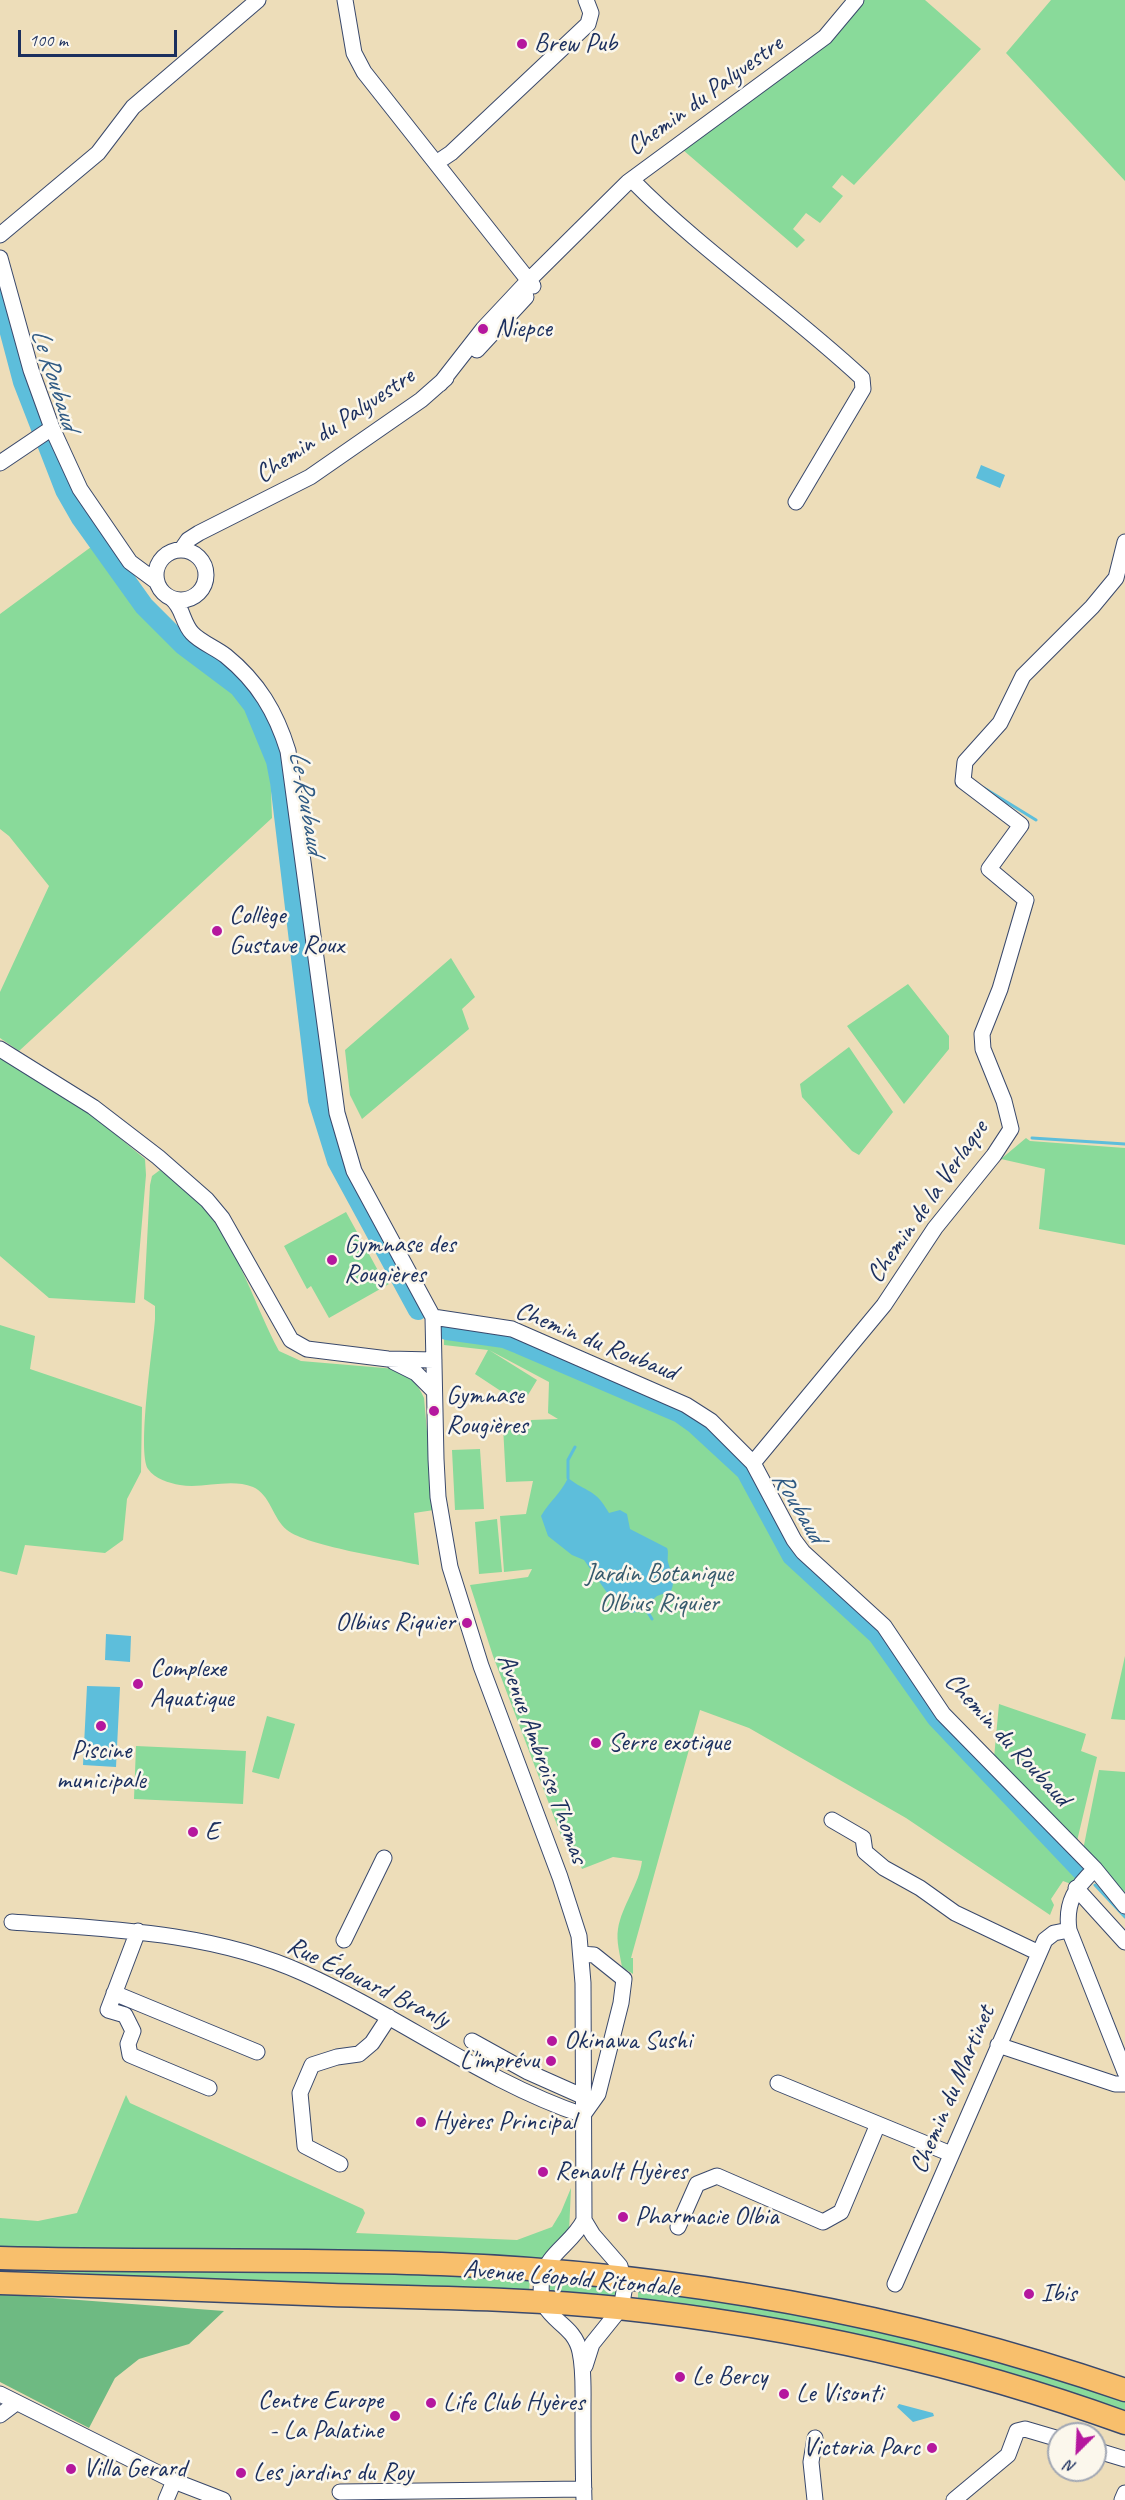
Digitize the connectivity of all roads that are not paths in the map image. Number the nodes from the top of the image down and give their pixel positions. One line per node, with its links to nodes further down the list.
1 (258, 0): 7 (street)
2 (345, 0): 5 (street)
3 (586, 0): 5 (street)
4 (856, 0): 6 (street, Chemin du Palyvestre)
5 (436, 163): 9 (street)
6 (632, 180): 9 (street, Chemin du Palyvestre); 12 (street)
7 (0, 235)
8 (0, 258): 10 (street)
9 (532, 284): 13 (street, Chemin du Palyvestre)
10 (50, 429): 11 (street); 15 (street)
11 (0, 463)
12 (796, 502)
13 (222, 522): 16 (street, Chemin du Palyvestre); 18 (street, Chemin du Palyvestre)
14 (1125, 542): 29 (street, Chemin de la Verlaque)
15 (119, 547): 17 (street); 19 (street)
16 (181, 550): 17 (street); 18 (street)
17 (164, 557): 19 (street)
18 (201, 560): 20 (street)
19 (157, 582): 21 (street)
20 (198, 592): 21 (street); 22 (street)
21 (171, 598): 22 (street)
22 (212, 646): 24 (street)
23 (0, 1050): 25 (street)
24 (433, 1317): 26 (street, Avenue Ambroise Thomas); 29 (street, Chemin du Roubaud)
25 (388, 1359): 26 (street); 27 (street)
26 (433, 1365): 27 (street); 28 (street, Avenue Ambroise Thomas)
27 (416, 1373): 28 (street)
28 (434, 1391): 41 (street, Avenue Ambroise Thomas)
29 (753, 1463): 32 (street, Chemin du Roubaud)
30 (832, 1820): 40 (street)
31 (384, 1858): 38 (street)
32 (1095, 1869): 33 (street); 34 (street, Chemin du Roubaud)
33 (1076, 1888): 36 (street); 39 (street)
34 (1125, 1906)
35 (12, 1922): 37 (street, Rue Édouard Branly)
36 (1069, 1930): 40 (street, Chemin du Martinet); 47 (street)
37 (138, 1931): 42 (street); 43 (street, Rue Édouard Branly)
38 (344, 1940)
39 (1125, 1942)
40 (1040, 1953): 45 (street, Chemin du Martinet)
41 (581, 1954): 51 (street, Avenue Ambroise Thomas); 52 (street)
42 (114, 1994): 46 (street); 50 (street)
43 (389, 2017): 52 (street, Rue Édouard Branly); 55 (street)
44 (472, 2041): 51 (street)
45 (998, 2045): 49 (street); 54 (street, Chemin du Martinet)
46 (257, 2052)
47 (1125, 2072)
48 (778, 2083): 53 (street)
49 (1125, 2084)
50 (209, 2088)
51 (582, 2096): 52 (street, Avenue Ambroise Thomas)
52 (583, 2115): 56 (street, Avenue Ambroise Thomas)
53 (878, 2124): 54 (street); 57 (street)
54 (951, 2154): 62 (street, Chemin du Martinet)
55 (340, 2164)
56 (584, 2220): 59 (street); 60 (street)
57 (678, 2226)
58 (0, 2258): 59 (highway, Avenue Léopold Ritondale)
59 (544, 2271): 60 (highway, Avenue Léopold Ritondale); 63 (street)
60 (624, 2277): 64 (street); 66 (highway, Avenue Léopold Ritondale)
61 (0, 2283): 63 (highway, Avenue Léopold Ritondale)
62 (895, 2284)
63 (542, 2302): 64 (highway, Avenue Léopold Ritondale); 65 (street)
64 (621, 2308): 65 (street); 70 (highway, Avenue Léopold Ritondale)
65 (583, 2381): 78 (street)
66 (1125, 2390)
67 (0, 2394): 68 (street)
68 (16, 2403): 69 (street); 75 (street)
69 (0, 2415)
70 (1125, 2423)
71 (1047, 2435): 83 (street)
72 (815, 2438): 82 (street)
73 (1107, 2454): 74 (street)
74 (1125, 2459)
75 (174, 2481): 80 (street); 81 (street)
76 (340, 2492): 79 (street)
77 (1125, 2493): 84 (street)
78 (584, 2494): 79 (street)
79 (400, 2496)
80 (166, 2500)
81 (223, 2500)
82 (815, 2500)
83 (954, 2500)
84 (1122, 2500)

